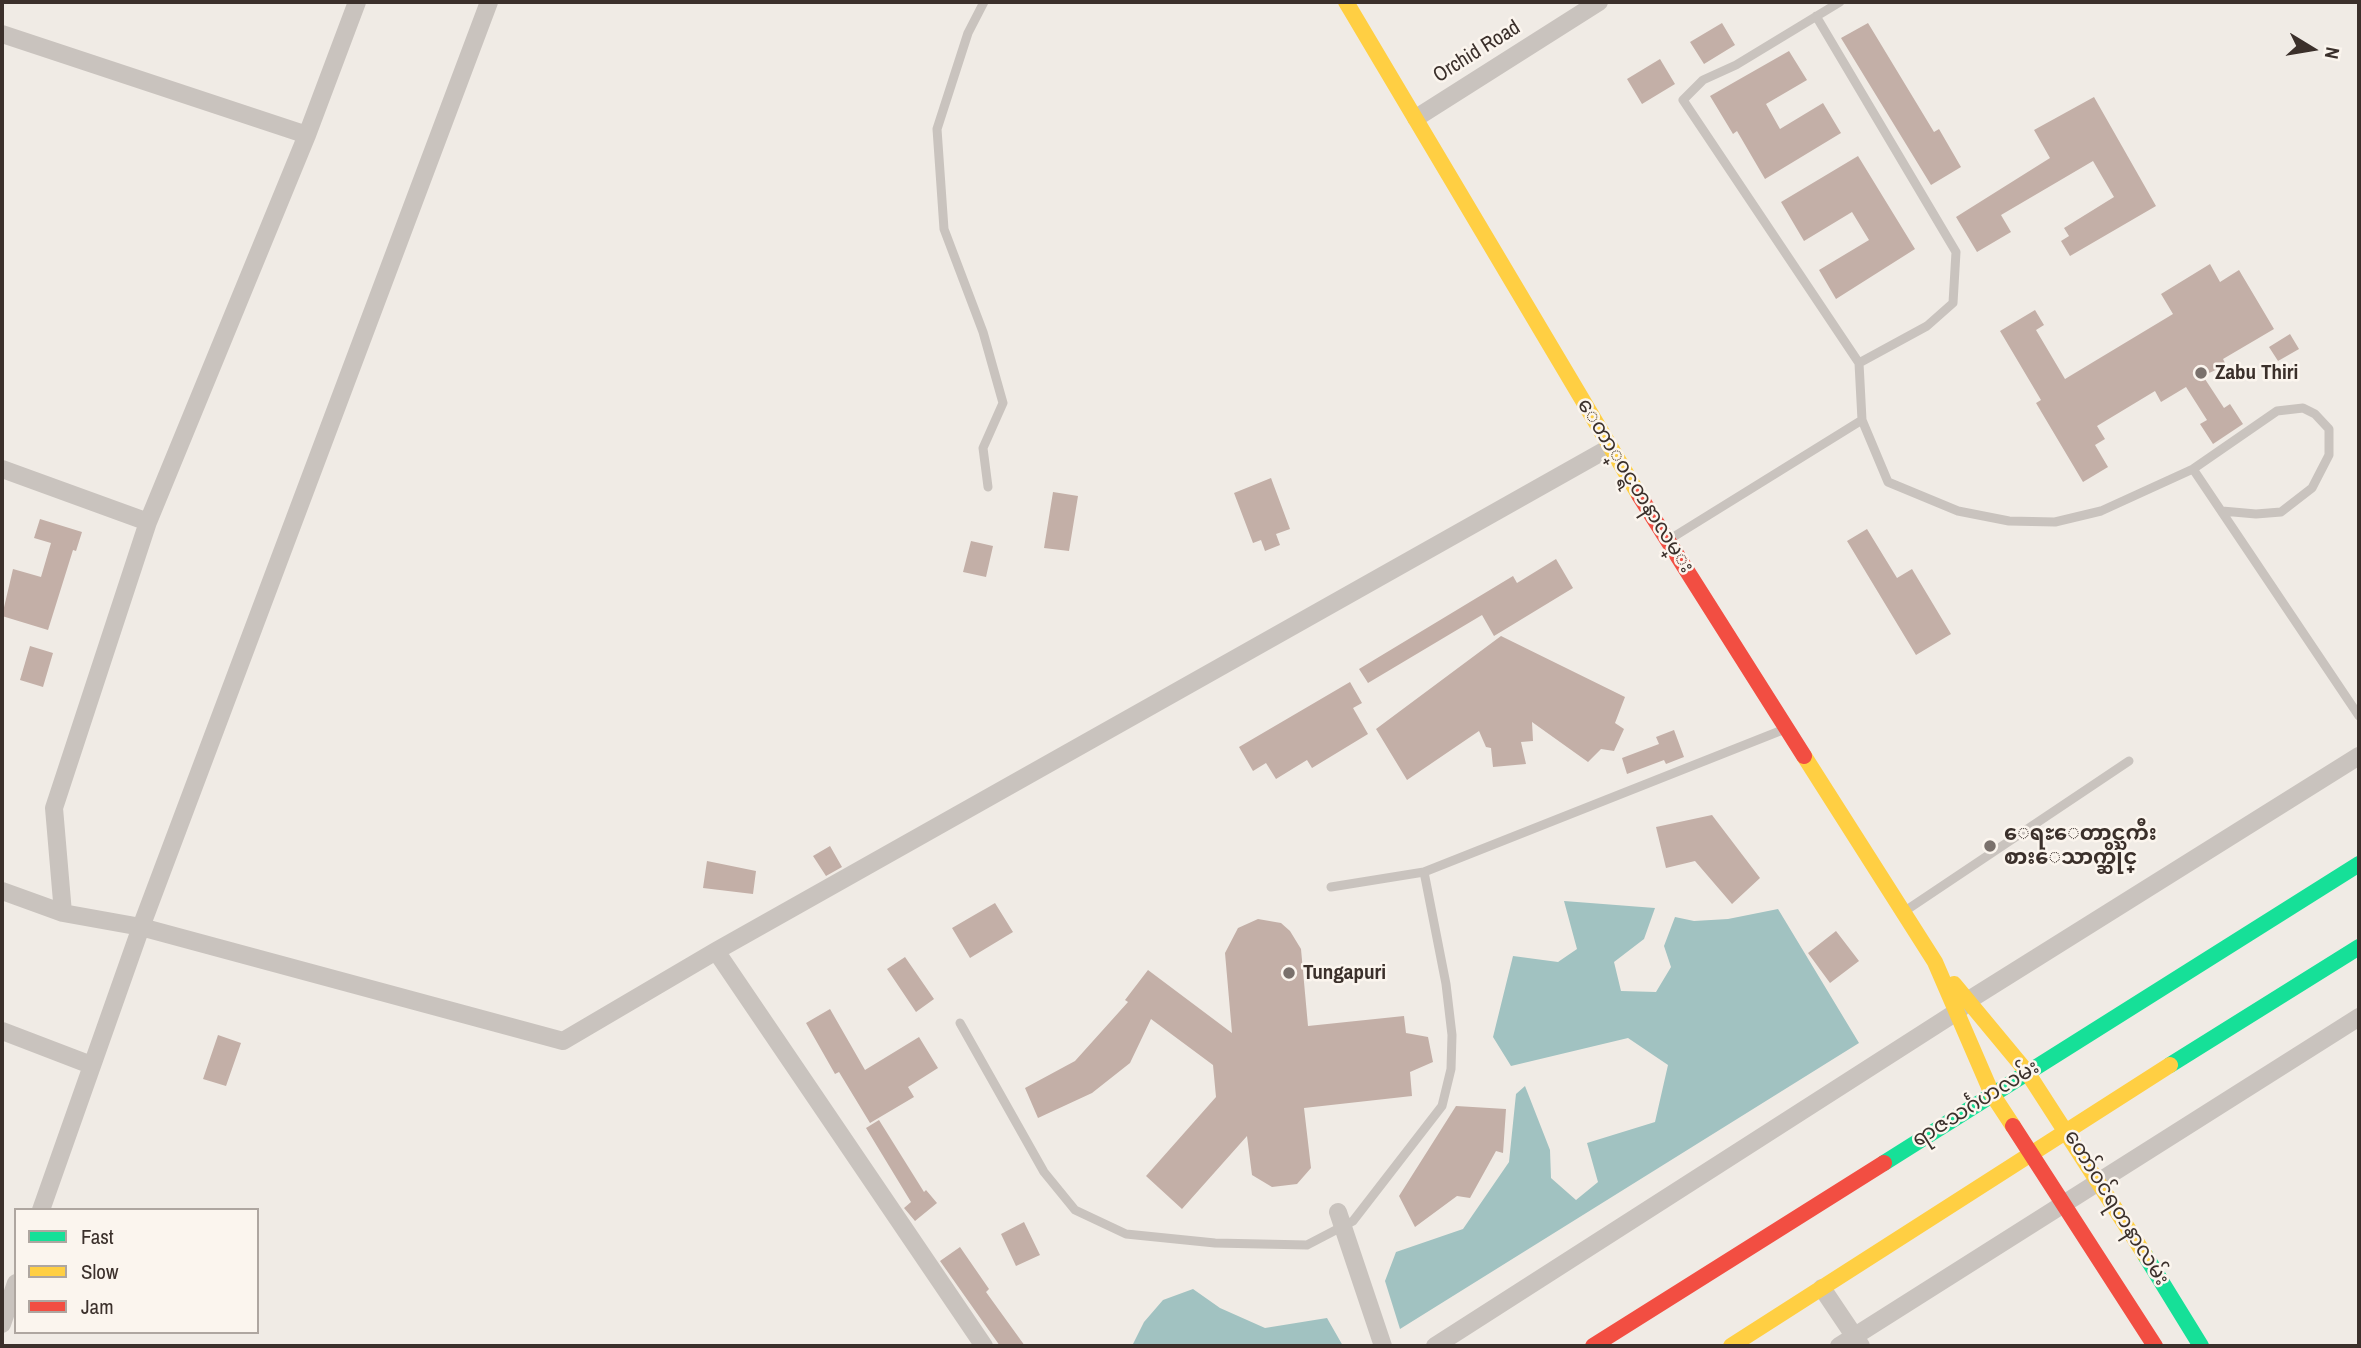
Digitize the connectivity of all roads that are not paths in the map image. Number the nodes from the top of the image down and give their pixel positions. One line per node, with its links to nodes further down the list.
1 (357, 2): 10 (street)
2 (489, 2): 30 (street)
3 (984, 2): 16 (lane)
4 (1346, 2): 9 (main road, ေတာ္၀င္ရတနာလမ္း)
5 (1599, 2): 9 (street, Orchid Road)
6 (1840, 2): 7 (lane)
7 (1816, 16): 11 (lane); 11 (lane)
8 (2, 34): 10 (street)
9 (1416, 118): 13 (main road, ေတာ္၀င္ရတနာလမ္း)
10 (307, 135): 18 (street)
11 (1859, 363): 12 (lane)
12 (1862, 420): 15 (lane); 19 (lane)
13 (1609, 448): 19 (main road, ေတာ္၀င္ရတနာလမ္း); 32 (street)
14 (2, 469): 18 (street)
15 (2193, 469): 17 (lane); 17 (lane)
16 (988, 486)
17 (2222, 511): 20 (lane)
18 (148, 522): 29 (street)
19 (1668, 540): 21 (main road, ေတာ္၀င္ရတနာလမ္း)
20 (2359, 716)
21 (1787, 728): 25 (lane); 28 (main road, ေတာ္၀င္ရတနာလမ္း)
22 (2359, 756): 33 (street)
23 (2129, 761): 28 (lane)
24 (2359, 864): 38 (main road, ရာဇသင်္ဂဟလမ်း)
25 (1424, 872): 26 (lane); 45 (lane)
26 (1331, 887)
27 (2, 891): 29 (street)
28 (1903, 912): 33 (main road, ေတာ္၀င္ရတနာလမ္း)
29 (63, 913): 30 (street)
30 (141, 928): 32 (street); 37 (street)
31 (2359, 947): 40 (main road)
32 (716, 951): 50 (street)
33 (1964, 1005): 38 (main road, တော်ဝင်ရတနာလမ်း); 39 (main road, တော်ဝင်ရတနာလမ်း); 52 (street)
34 (2359, 1017): 42 (street)
35 (960, 1023): 45 (lane)
36 (2, 1031): 37 (street)
37 (91, 1065): 44 (street)
38 (2027, 1072): 39 (main road, ရာဇသင်္ဂဟလမ်း); 40 (main road, တော်ဝင်ရတနာလမ်း)
39 (1992, 1094): 41 (main road, တော်ဝင်ရတနာလမ်း); 53 (main road, ရာဇသင်္ဂဟလမ်း)
40 (2067, 1130): 41 (main road); 42 (main road, တော်ဝင်ရတနာလမ်း)
41 (2030, 1152): 43 (main road, တော်ဝင်ရတနာလမ်း); 46 (main road)
42 (2100, 1181): 43 (street); 57 (main road, တော်ဝင်ရတနာလမ်း)
43 (2065, 1203): 49 (street); 56 (main road, တော်ဝင်ရတနာလမ်း)
44 (42, 1208)
45 (1341, 1219): 51 (street)
46 (1822, 1288): 49 (street); 54 (main road)
47 (14, 1289): 48 (street)
48 (2, 1324)
49 (1858, 1341): 55 (street)
50 (984, 1346)
51 (1383, 1346)
52 (1435, 1346)
53 (1593, 1346)
54 (1731, 1346)
55 (1839, 1346)
56 (2155, 1346)
57 (2201, 1346)

